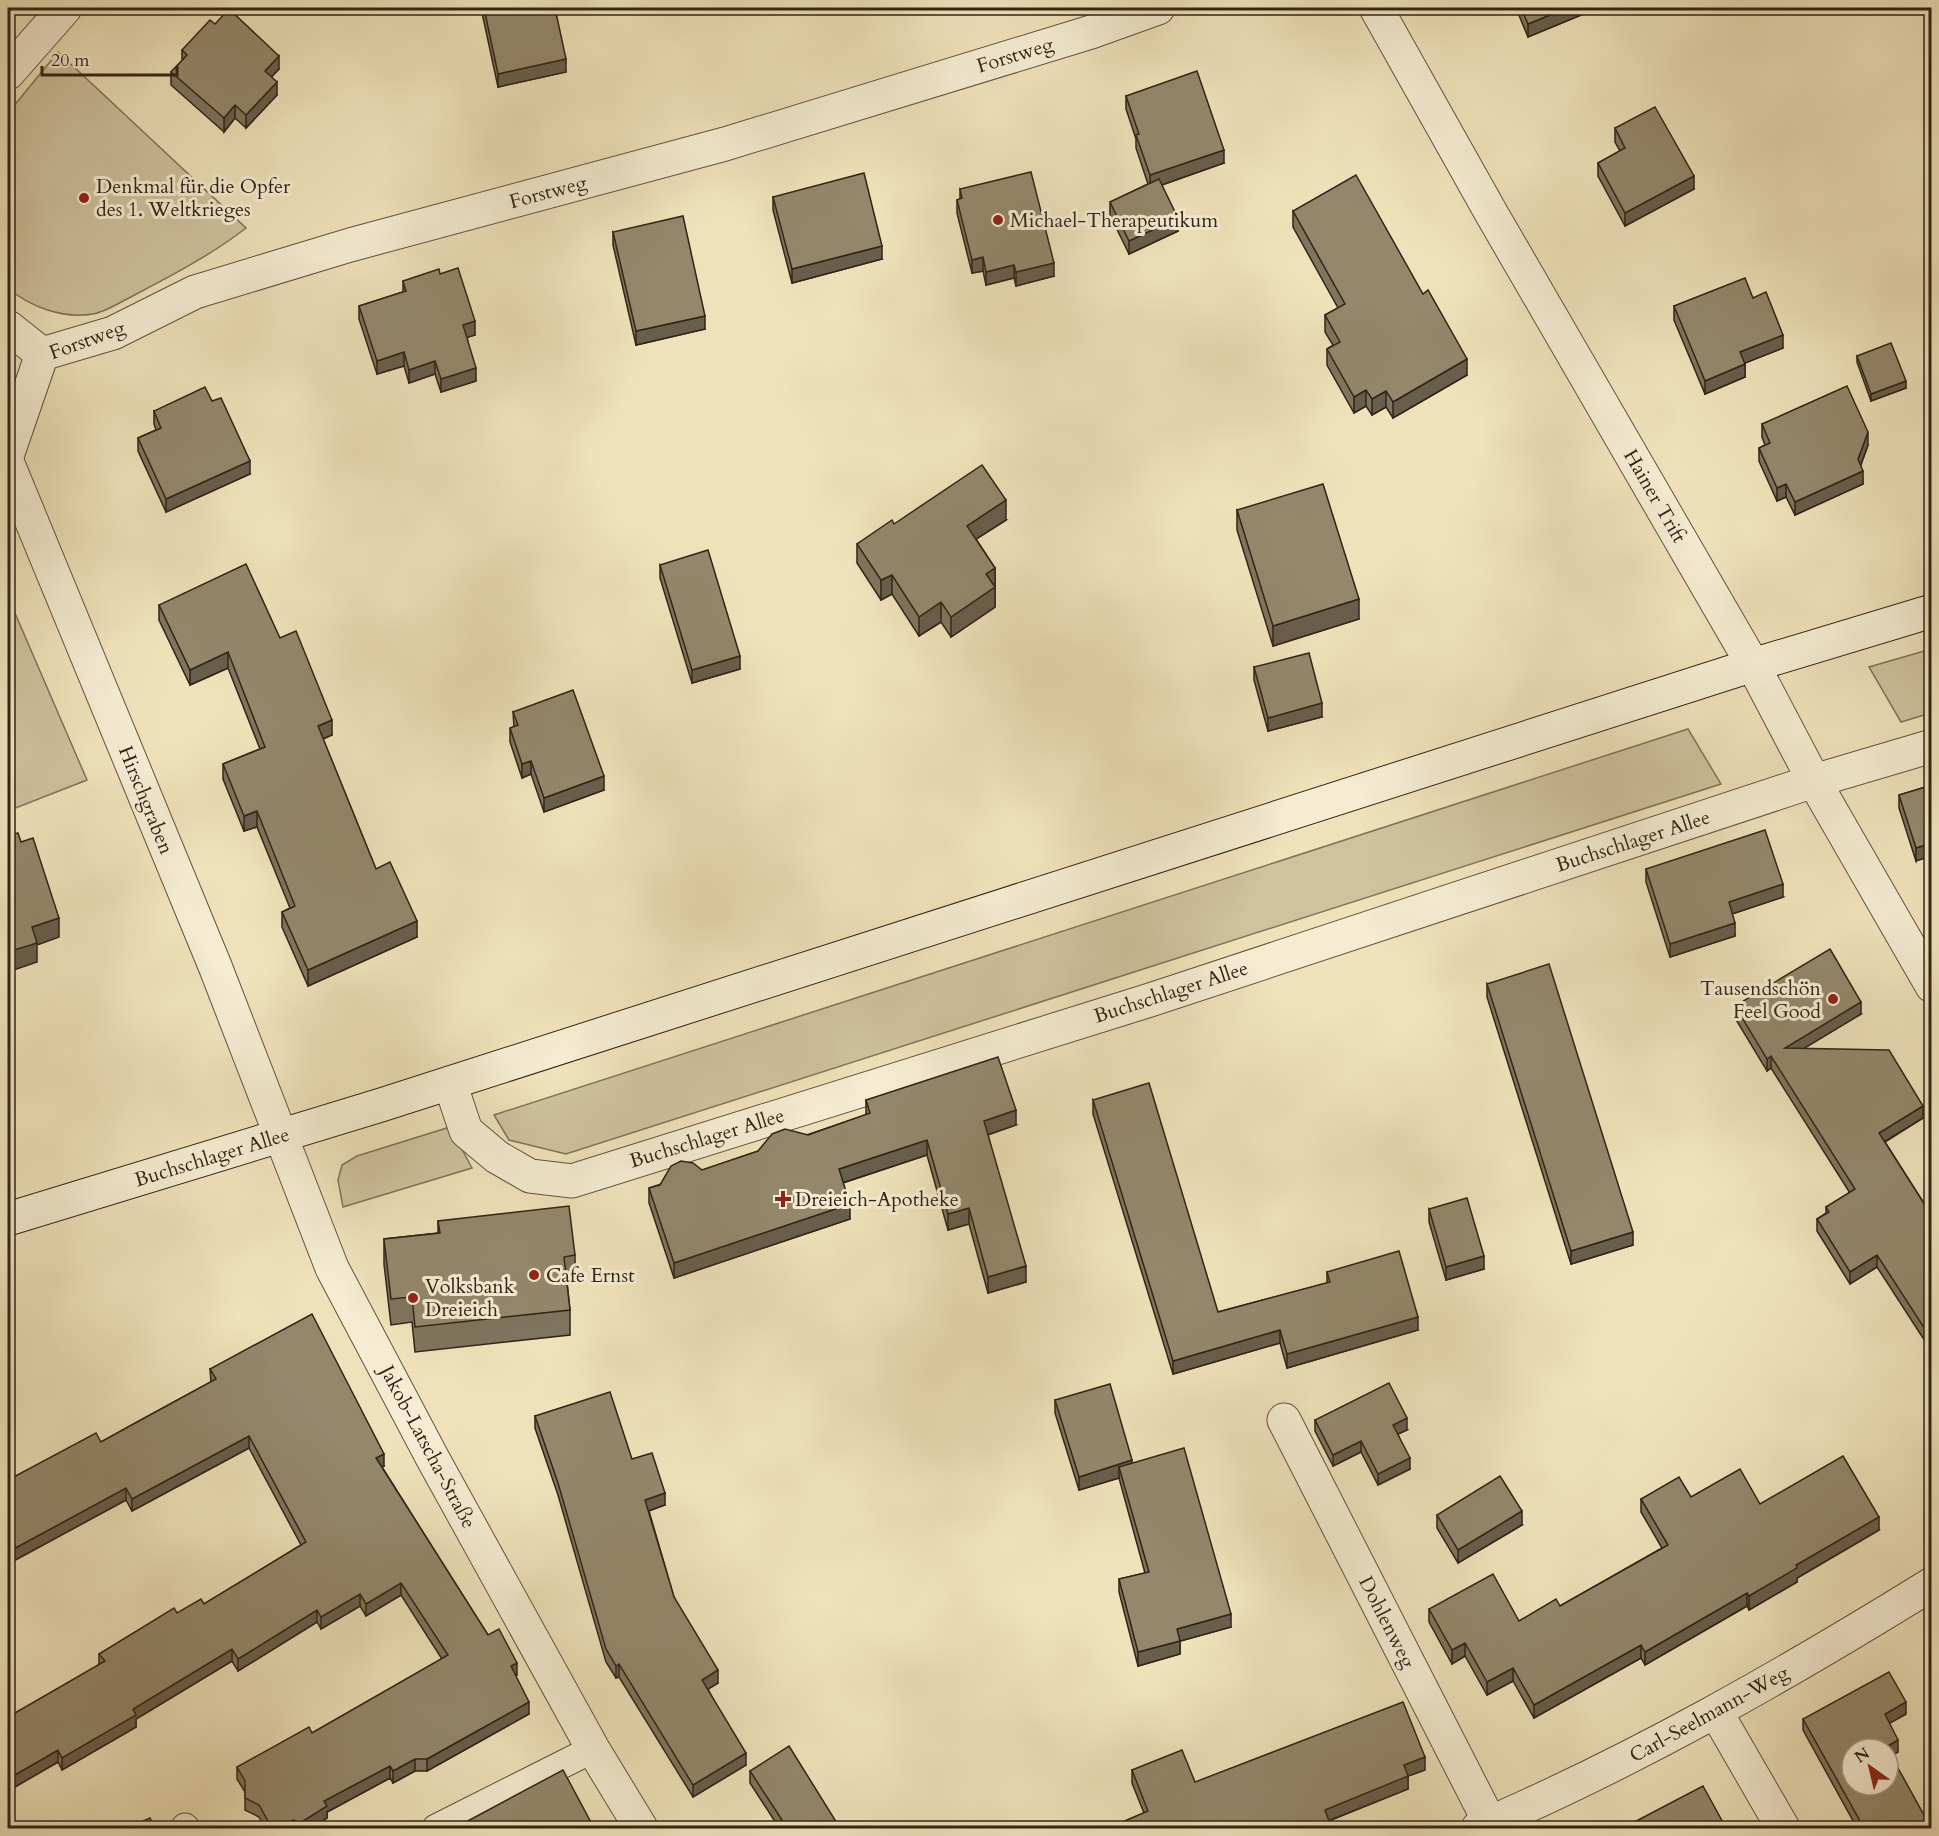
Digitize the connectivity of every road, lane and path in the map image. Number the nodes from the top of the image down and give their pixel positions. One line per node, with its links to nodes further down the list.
1 (65, 8): 4 (street)
2 (1158, 8): 6 (street, Forstweg)
3 (1376, 8): 10 (street, Hainer Trift)
4 (8, 73)
5 (8, 327): 6 (street)
6 (42, 354): 7 (street, Forstweg)
7 (8, 453)
8 (8, 464): 15 (street, Hirschgraben)
9 (1932, 611): 10 (street, Buchschlager Allee)
10 (1753, 665): 12 (street, Hainer Trift); 14 (street, Buchschlager Allee)
11 (1932, 746): 12 (street, Buchschlager Allee)
12 (1814, 781): 13 (street, Hainer Trift); 14 (street, Buchschlager Allee)
13 (1932, 986)
14 (450, 1083): 15 (street, Buchschlager Allee)
15 (281, 1137): 16 (street, Buchschlager Allee); 20 (street, Jakob-Latscha-Straße)
16 (8, 1219)
17 (1284, 1420): 21 (street, Dohlenweg)
18 (1932, 1584): 19 (street, Carl-Seelmann-Weg)
19 (1716, 1712): 21 (street, Carl-Seelmann-Weg); 24 (street)
20 (593, 1749): 22 (lane); 23 (street, Jakob-Latscha-Straße)
21 (1484, 1826)
22 (436, 1828)
23 (641, 1828)
24 (1783, 1828)

